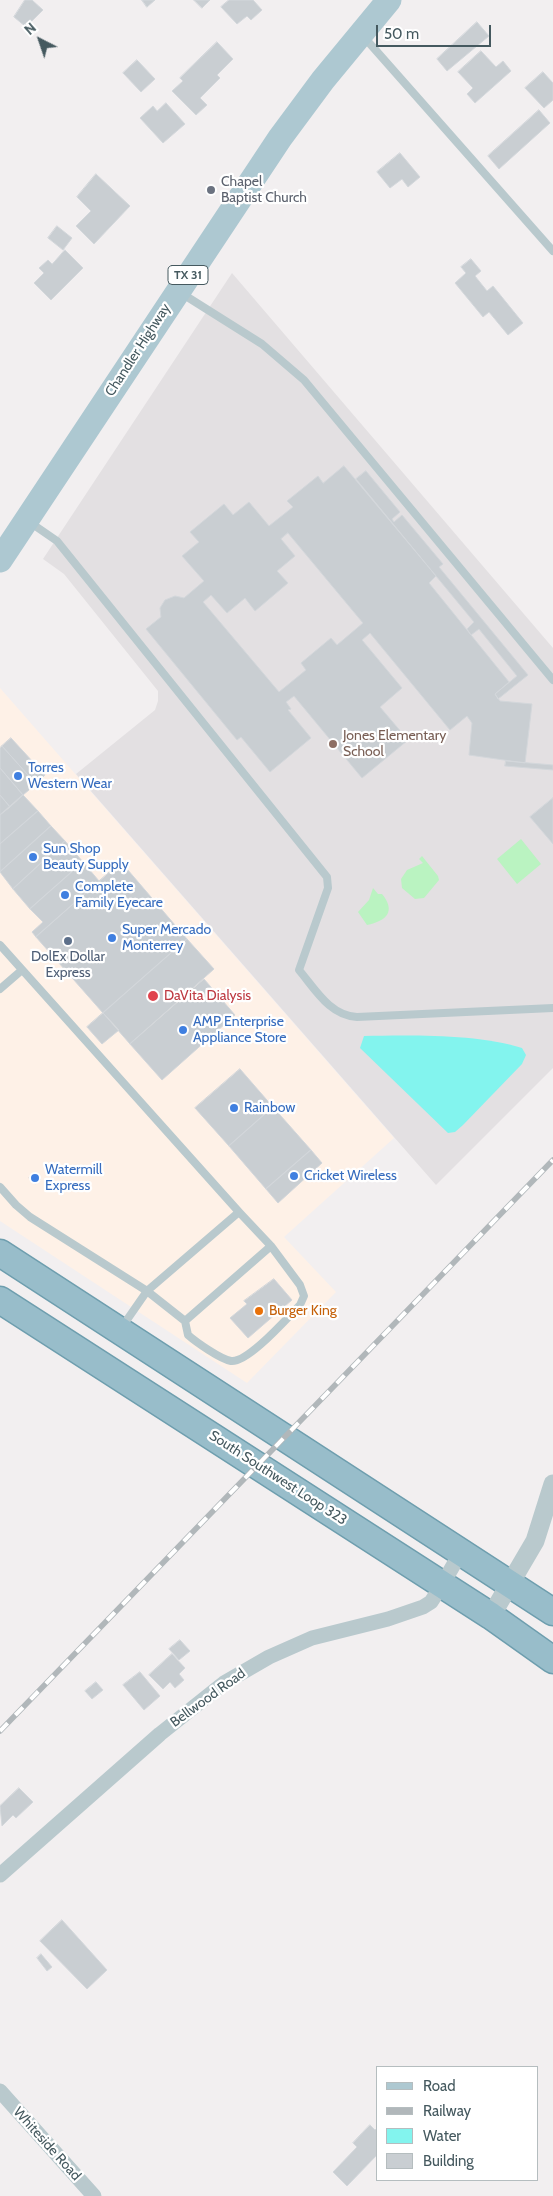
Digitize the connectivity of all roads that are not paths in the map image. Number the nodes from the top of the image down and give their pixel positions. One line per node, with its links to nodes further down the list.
1 (390, 0): 2 (main road, Chandler Highway / TX 31)
2 (360, 34): 3 (lane); 4 (main road, Chandler Highway / TX 31)
3 (553, 251)
4 (177, 291): 5 (main road, Chandler Highway / TX 31); 7 (lane)
5 (26, 520): 6 (main road, Chandler Highway / TX 31); 11 (lane)
6 (0, 560)
7 (553, 680)
8 (0, 945): 9 (lane)
9 (22, 970): 10 (lane); 13 (lane)
10 (0, 989)
11 (553, 1008)
12 (0, 1186): 16 (lane)
13 (239, 1212): 14 (lane); 16 (lane)
14 (271, 1246): 18 (lane); 18 (lane)
15 (0, 1253): 19 (highway)
16 (148, 1291): 18 (lane); 19 (lane)
17 (0, 1300): 22 (highway, South Southwest Loop 323)
18 (185, 1321)
19 (120, 1331): 21 (highway)
20 (553, 1484): 23 (street)
21 (461, 1552): 22 (street, Bellwood Road); 23 (highway)
22 (442, 1584): 25 (highway, South Southwest Loop 323); 27 (street, Bellwood Road)
23 (510, 1584): 24 (highway); 25 (street)
24 (553, 1612)
25 (491, 1616): 26 (highway, South Southwest Loop 323)
26 (553, 1660)
27 (0, 1875)
28 (0, 2091): 29 (street, Whiteside Road)
29 (94, 2196)

